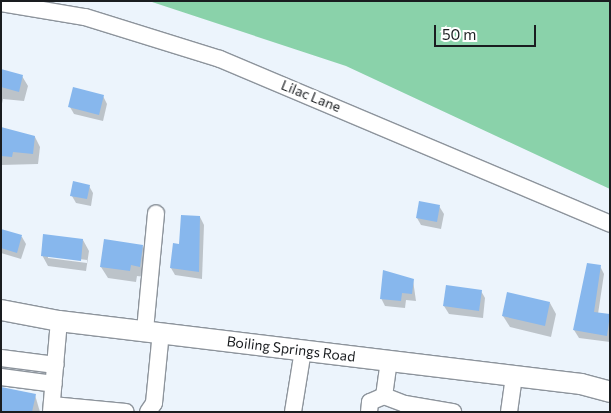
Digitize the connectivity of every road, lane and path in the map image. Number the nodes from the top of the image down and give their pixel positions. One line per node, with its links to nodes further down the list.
1 (1, 3): 3 (street, Lilac Lane)
2 (156, 214): 6 (street)
3 (610, 224)
4 (1, 310): 5 (main road, Boiling Springs Road)
5 (59, 321): 6 (main road, Boiling Springs Road); 10 (street)
6 (153, 331): 7 (main road, Boiling Springs Road); 20 (street)
7 (303, 350): 9 (main road, Boiling Springs Road); 21 (street)
8 (1, 358): 10 (street)
9 (389, 361): 11 (main road, Boiling Springs Road); 17 (street)
10 (56, 365): 14 (street)
11 (514, 376): 15 (main road, Boiling Springs Road); 24 (street)
12 (1, 377): 14 (street)
13 (610, 378): 15 (main road, Boiling Springs Road)
14 (54, 384): 18 (street)
15 (581, 384): 16 (main road, Boiling Springs Road)
16 (610, 392)
17 (384, 396): 22 (street); 23 (street)
18 (52, 408): 19 (street)
19 (126, 412)
20 (148, 412)
21 (294, 412)
22 (369, 412)
23 (453, 412)
24 (509, 412)

